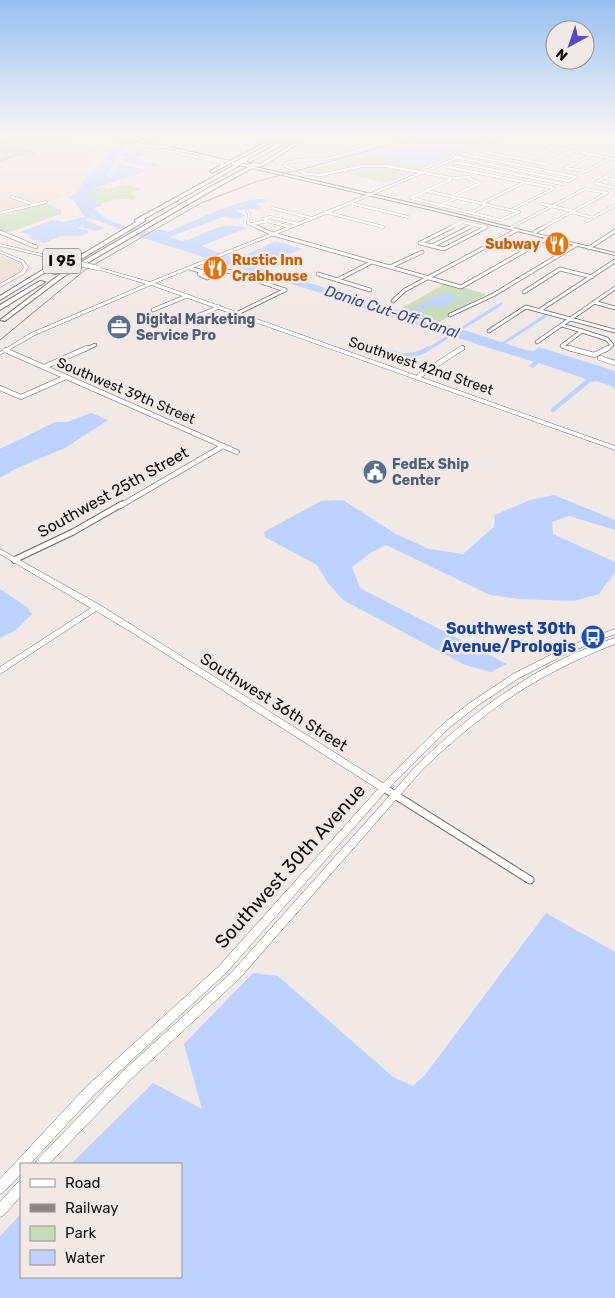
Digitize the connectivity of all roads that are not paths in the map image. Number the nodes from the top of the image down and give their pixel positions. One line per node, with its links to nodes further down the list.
1 (176, 195): 25 (highway)
2 (181, 195): 25 (highway, I 95)
3 (186, 195): 45 (highway, I 95)
4 (202, 195): 67 (highway)
5 (366, 195): 32 (street)
6 (367, 195): 20 (street)
7 (376, 195): 39 (main road)
8 (376, 195): 39 (main road)
9 (418, 195): 27 (street)
10 (446, 195): 16 (street)
11 (455, 195): 16 (street)
12 (499, 195): 21 (street)
13 (541, 195): 30 (street)
14 (575, 195): 28 (street)
15 (604, 195): 33 (street)
16 (452, 196): 18 (street)
17 (12, 198): 24 (street)
18 (457, 198): 21 (street); 27 (street)
19 (46, 202): 24 (street)
20 (350, 203): 32 (street); 36 (street)
21 (481, 203): 22 (street)
22 (488, 204): 30 (street); 35 (street)
23 (542, 204): 28 (street)
24 (35, 205): 34 (street)
25 (160, 205): 45 (highway, I 95)
26 (615, 205): 37 (street)
27 (439, 206): 35 (street)
28 (551, 207): 33 (street); 49 (street)
29 (272, 208): 38 (street)
30 (511, 210): 35 (street)
31 (247, 211): 43 (street)
32 (326, 212): 38 (street); 48 (street)
33 (573, 212): 37 (street); 52 (street)
34 (0, 213)
35 (470, 213)
36 (408, 217)
37 (594, 217): 42 (street)
38 (311, 218): 44 (street)
39 (462, 218): 40 (main road); 46 (street); 55 (street)
40 (483, 220): 46 (street); 49 (main road)
41 (268, 221): 43 (street); 44 (street); 47 (street)
42 (588, 221)
43 (252, 224): 54 (street)
44 (298, 224): 47 (street)
45 (131, 225): 51 (highway, I 95)
46 (474, 225): 56 (street); 58 (street)
47 (290, 227): 54 (street)
48 (384, 227)
49 (513, 228): 52 (main road); 57 (main road); 75 (street)
50 (0, 232): 62 (street)
51 (119, 232): 72 (highway, I 95); 85 (highway); 88 (highway)
52 (535, 232): 57 (main road)
53 (615, 232): 63 (street)
54 (273, 234): 68 (street); 71 (street)
55 (437, 234): 56 (street); 61 (street)
56 (449, 237): 58 (street); 61 (street)
57 (549, 237): 60 (main road); 63 (main road); 75 (street)
58 (461, 241): 61 (street)
59 (0, 245): 77 (street, Southwest 42nd Street, bridge)
60 (576, 245): 63 (main road); 94 (street)
61 (432, 246)
62 (36, 247)
63 (590, 247): 66 (main road)
64 (0, 252): 78 (street)
65 (422, 252): 70 (street)
66 (615, 253)
67 (88, 261): 97 (highway); 97 (highway)
68 (372, 262): 70 (street); 76 (street)
69 (615, 262): 74 (street)
70 (390, 267): 75 (street)
71 (190, 268): 77 (street); 93 (street)
72 (62, 269): 88 (highway, I 95); 97 (highway)
73 (318, 274): 76 (street)
74 (592, 277): 81 (street); 92 (street)
75 (427, 278): 86 (street)
76 (337, 280): 80 (street)
77 (152, 284): 84 (street, Southwest 42nd Street); 106 (street)
78 (0, 286)
79 (615, 288): 82 (street)
80 (370, 290)
81 (524, 292)
82 (608, 293): 83 (street); 87 (street)
83 (615, 294)
84 (187, 296): 89 (street, Southwest 42nd Street); 91 (street)
85 (0, 300)
86 (393, 301)
87 (594, 302): 90 (street); 96 (street)
88 (0, 307)
89 (219, 307): 93 (street, Southwest 42nd Street); 95 (street)
90 (615, 308)
91 (153, 310)
92 (540, 310): 96 (street); 99 (street)
93 (238, 314): 107 (street, Southwest 42nd Street); 108 (street, Southwest 42nd Street)
94 (450, 315)
95 (190, 319)
96 (571, 319): 98 (street); 101 (street)
97 (1, 323)
98 (562, 325): 100 (street); 103 (street)
99 (489, 331)
100 (582, 332): 102 (street); 102 (street)
101 (615, 332): 102 (street)
102 (607, 339)
103 (537, 342)
104 (95, 345): 112 (street)
105 (463, 348): 113 (street)
106 (5, 350): 109 (street); 112 (street, Southwest 39th Street)
107 (340, 351): 108 (street); 115 (street, Southwest 42nd Street)
108 (350, 352): 113 (street, Southwest 42nd Street)
109 (0, 354)
110 (600, 358): 111 (street)
111 (615, 362)
112 (44, 367): 114 (street, Southwest 39th Street)
113 (419, 376): 117 (street, Southwest 42nd Street)
114 (66, 377): 116 (street); 119 (street, Southwest 39th Street)
115 (442, 386): 117 (street); 120 (street, Southwest 42nd Street)
116 (0, 388)
117 (455, 388): 118 (street, Southwest 42nd Street)
118 (615, 444)
119 (223, 446): 121 (street, Southwest 39th Street); 123 (street, Southwest 25th Street)
120 (615, 448)
121 (237, 452)
122 (0, 551): 123 (street, Southwest 36th Street)
123 (14, 560): 124 (street, Southwest 36th Street)
124 (97, 607): 127 (street); 128 (street, Southwest 36th Street)
125 (615, 631): 128 (street, Southwest 30th Avenue)
126 (615, 640): 129 (street, Southwest 30th Avenue)
127 (0, 671)
128 (384, 788): 129 (street, Southwest 36th Street); 131 (street, Southwest 30th Avenue)
129 (395, 795): 130 (street, Southwest 36th Street); 132 (street, Southwest 30th Avenue)
130 (530, 880)
131 (272, 916): 132 (street); 133 (street, Southwest 30th Avenue)
132 (283, 923): 134 (street, Southwest 30th Avenue)
133 (23, 1163)
134 (43, 1163)
135 (20, 1166): 136 (street, Southwest 30th Avenue)
136 (0, 1188)
137 (20, 1188): 138 (street)
138 (0, 1211)

